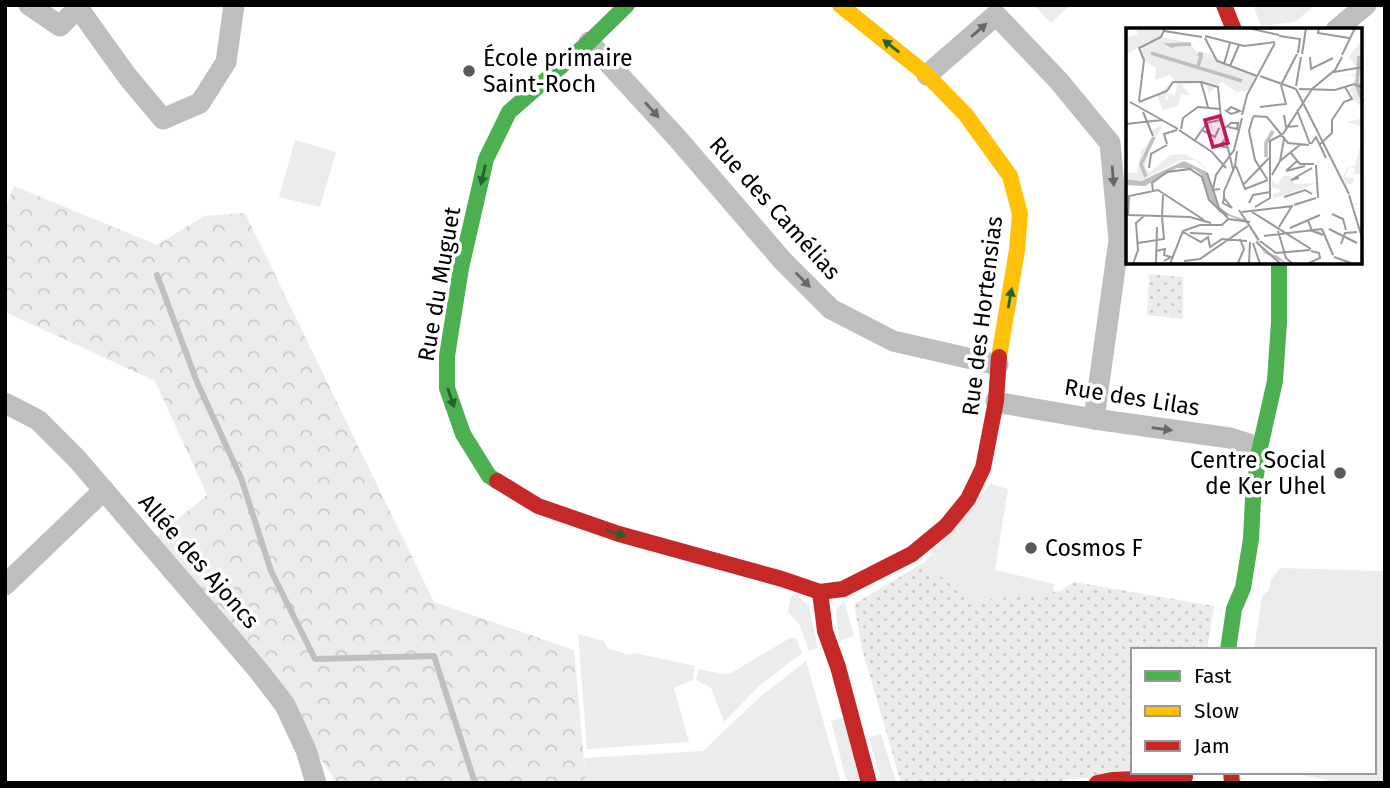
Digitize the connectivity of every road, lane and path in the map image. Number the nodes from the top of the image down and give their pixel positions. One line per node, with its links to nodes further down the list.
1 (29, 5): 7 (street)
2 (234, 5): 7 (street)
3 (627, 5): 10 (street, Rue du Muguet)
4 (840, 5): 11 (street, Rue des Hortensias, one-way to 4)
5 (1224, 5): 8 (street)
6 (1366, 5): 9 (street)
7 (80, 7)
8 (1233, 28)
9 (1338, 28)
10 (589, 42): 13 (street, Rue des Camélias, one-way to 13); 20 (street, Rue du Muguet, one-way to 20)
11 (927, 75): 13 (street, Rue des Hortensias, one-way to 11); 16 (street, one-way to 16)
12 (1279, 264): 17 (street)
13 (998, 365): 14 (street, Rue des Hortensias)
14 (996, 401): 16 (street, Rue des Lilas); 20 (street, Rue des Hortensias)
15 (5, 403): 18 (street, Allée des Ajoncs)
16 (1094, 419): 17 (street, Rue des Lilas, one-way to 17)
17 (1259, 452): 21 (street)
18 (104, 491): 19 (street); 23 (street, Allée des Ajoncs)
19 (5, 585)
20 (820, 592): 24 (street)
21 (1227, 648)
22 (1185, 777): 25 (street)
23 (316, 783)
24 (869, 783)
25 (1097, 783)

